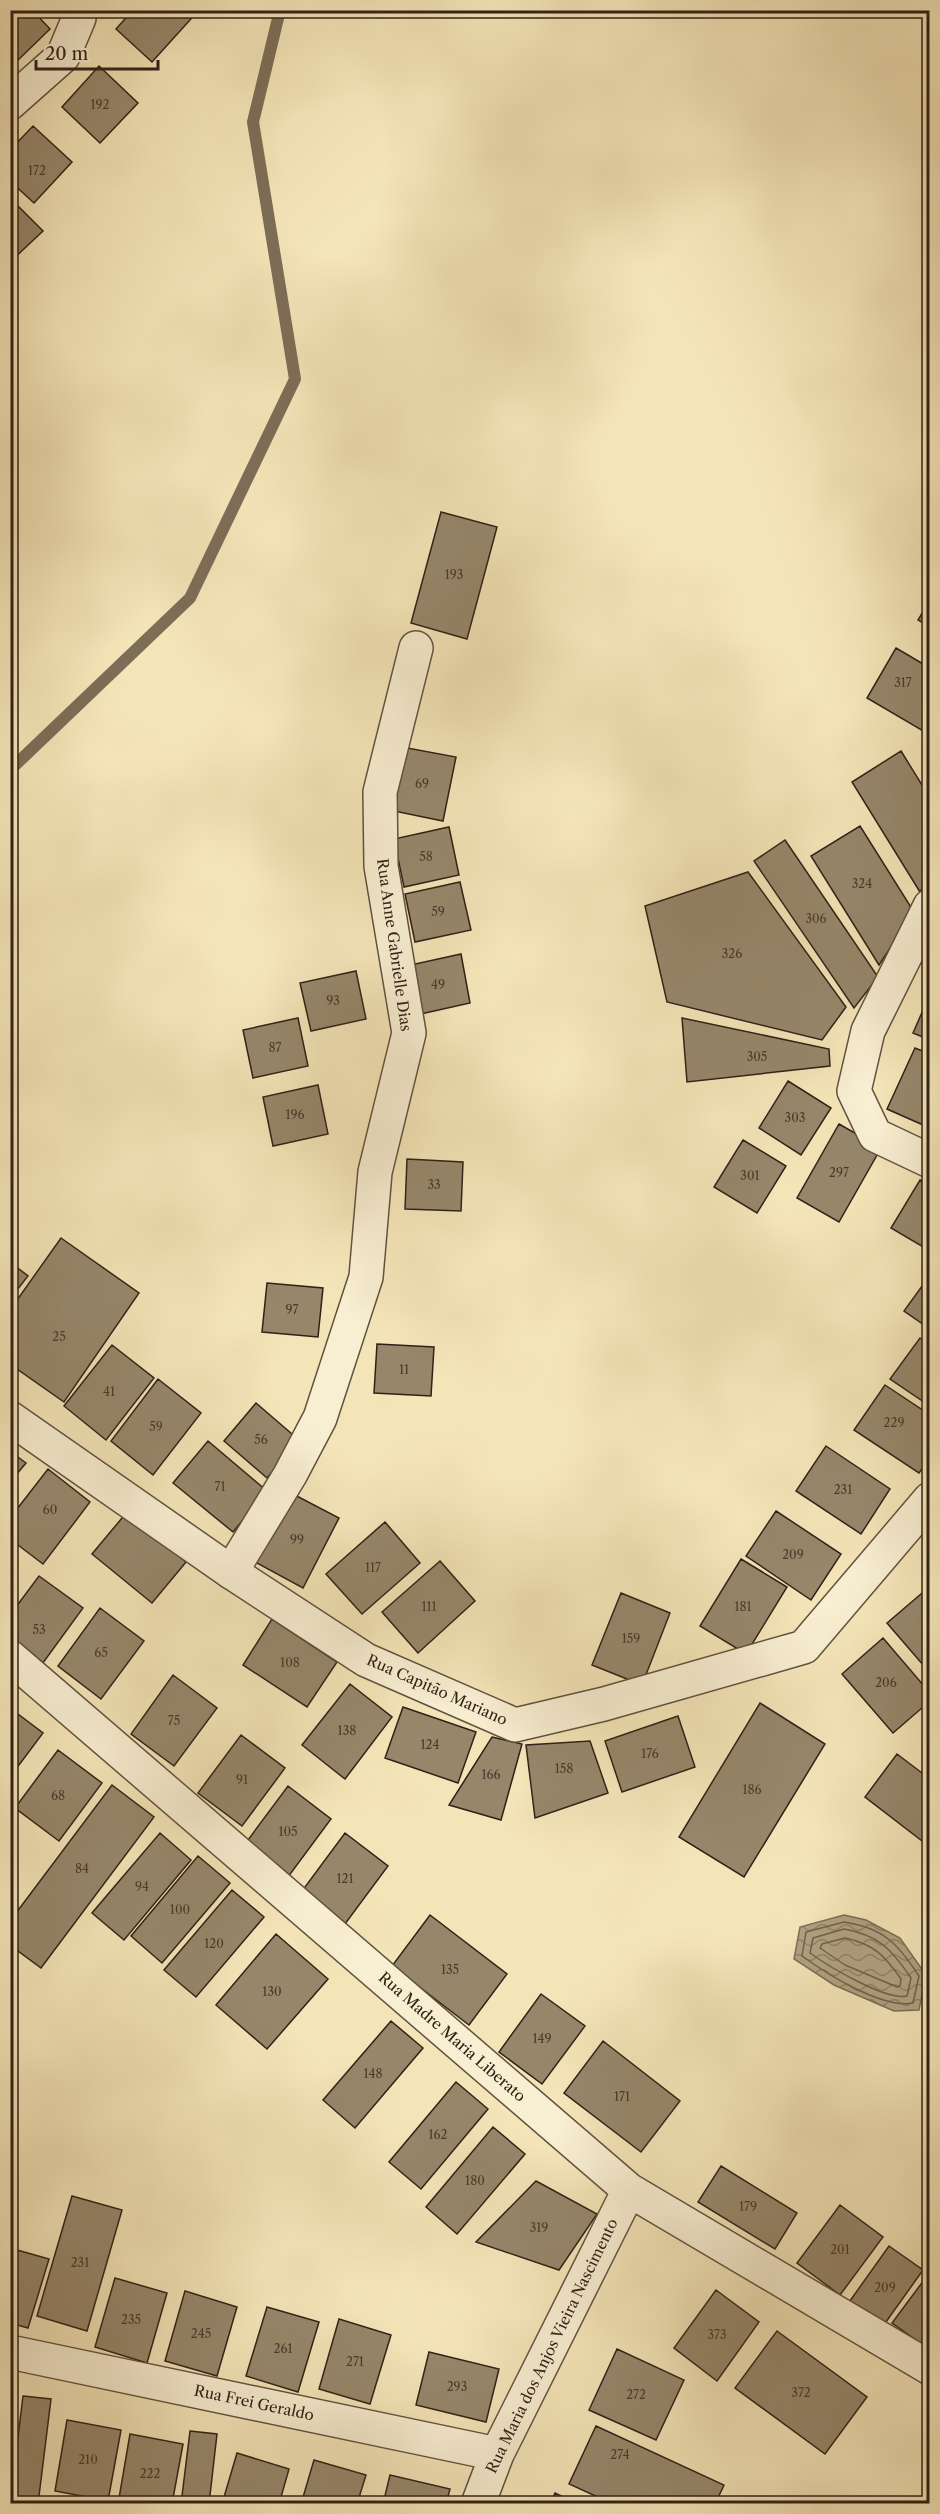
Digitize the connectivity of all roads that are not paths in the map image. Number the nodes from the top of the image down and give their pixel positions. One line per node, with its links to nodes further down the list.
1 (79, 10): 2 (street)
2 (10, 103)
3 (416, 648): 8 (street, Rua Anne Gabrielle Dias)
4 (930, 906): 5 (street)
5 (930, 1161)
6 (10, 1418): 8 (street, Rua Capitão Mariano)
7 (930, 1499): 8 (street, Rua Capitão Mariano)
8 (231, 1572)
9 (10, 1657): 10 (street, Rua Madre Maria Liberato)
10 (629, 2190): 12 (street, Rua Madre Maria Liberato); 13 (street, Rua Maria dos Anjos Vieira Nascimento)
11 (10, 2352): 13 (street, Rua Frei Geraldo)
12 (930, 2368)
13 (496, 2454): 14 (street, Rua Maria dos Anjos Vieira Nascimento)
14 (478, 2504)

